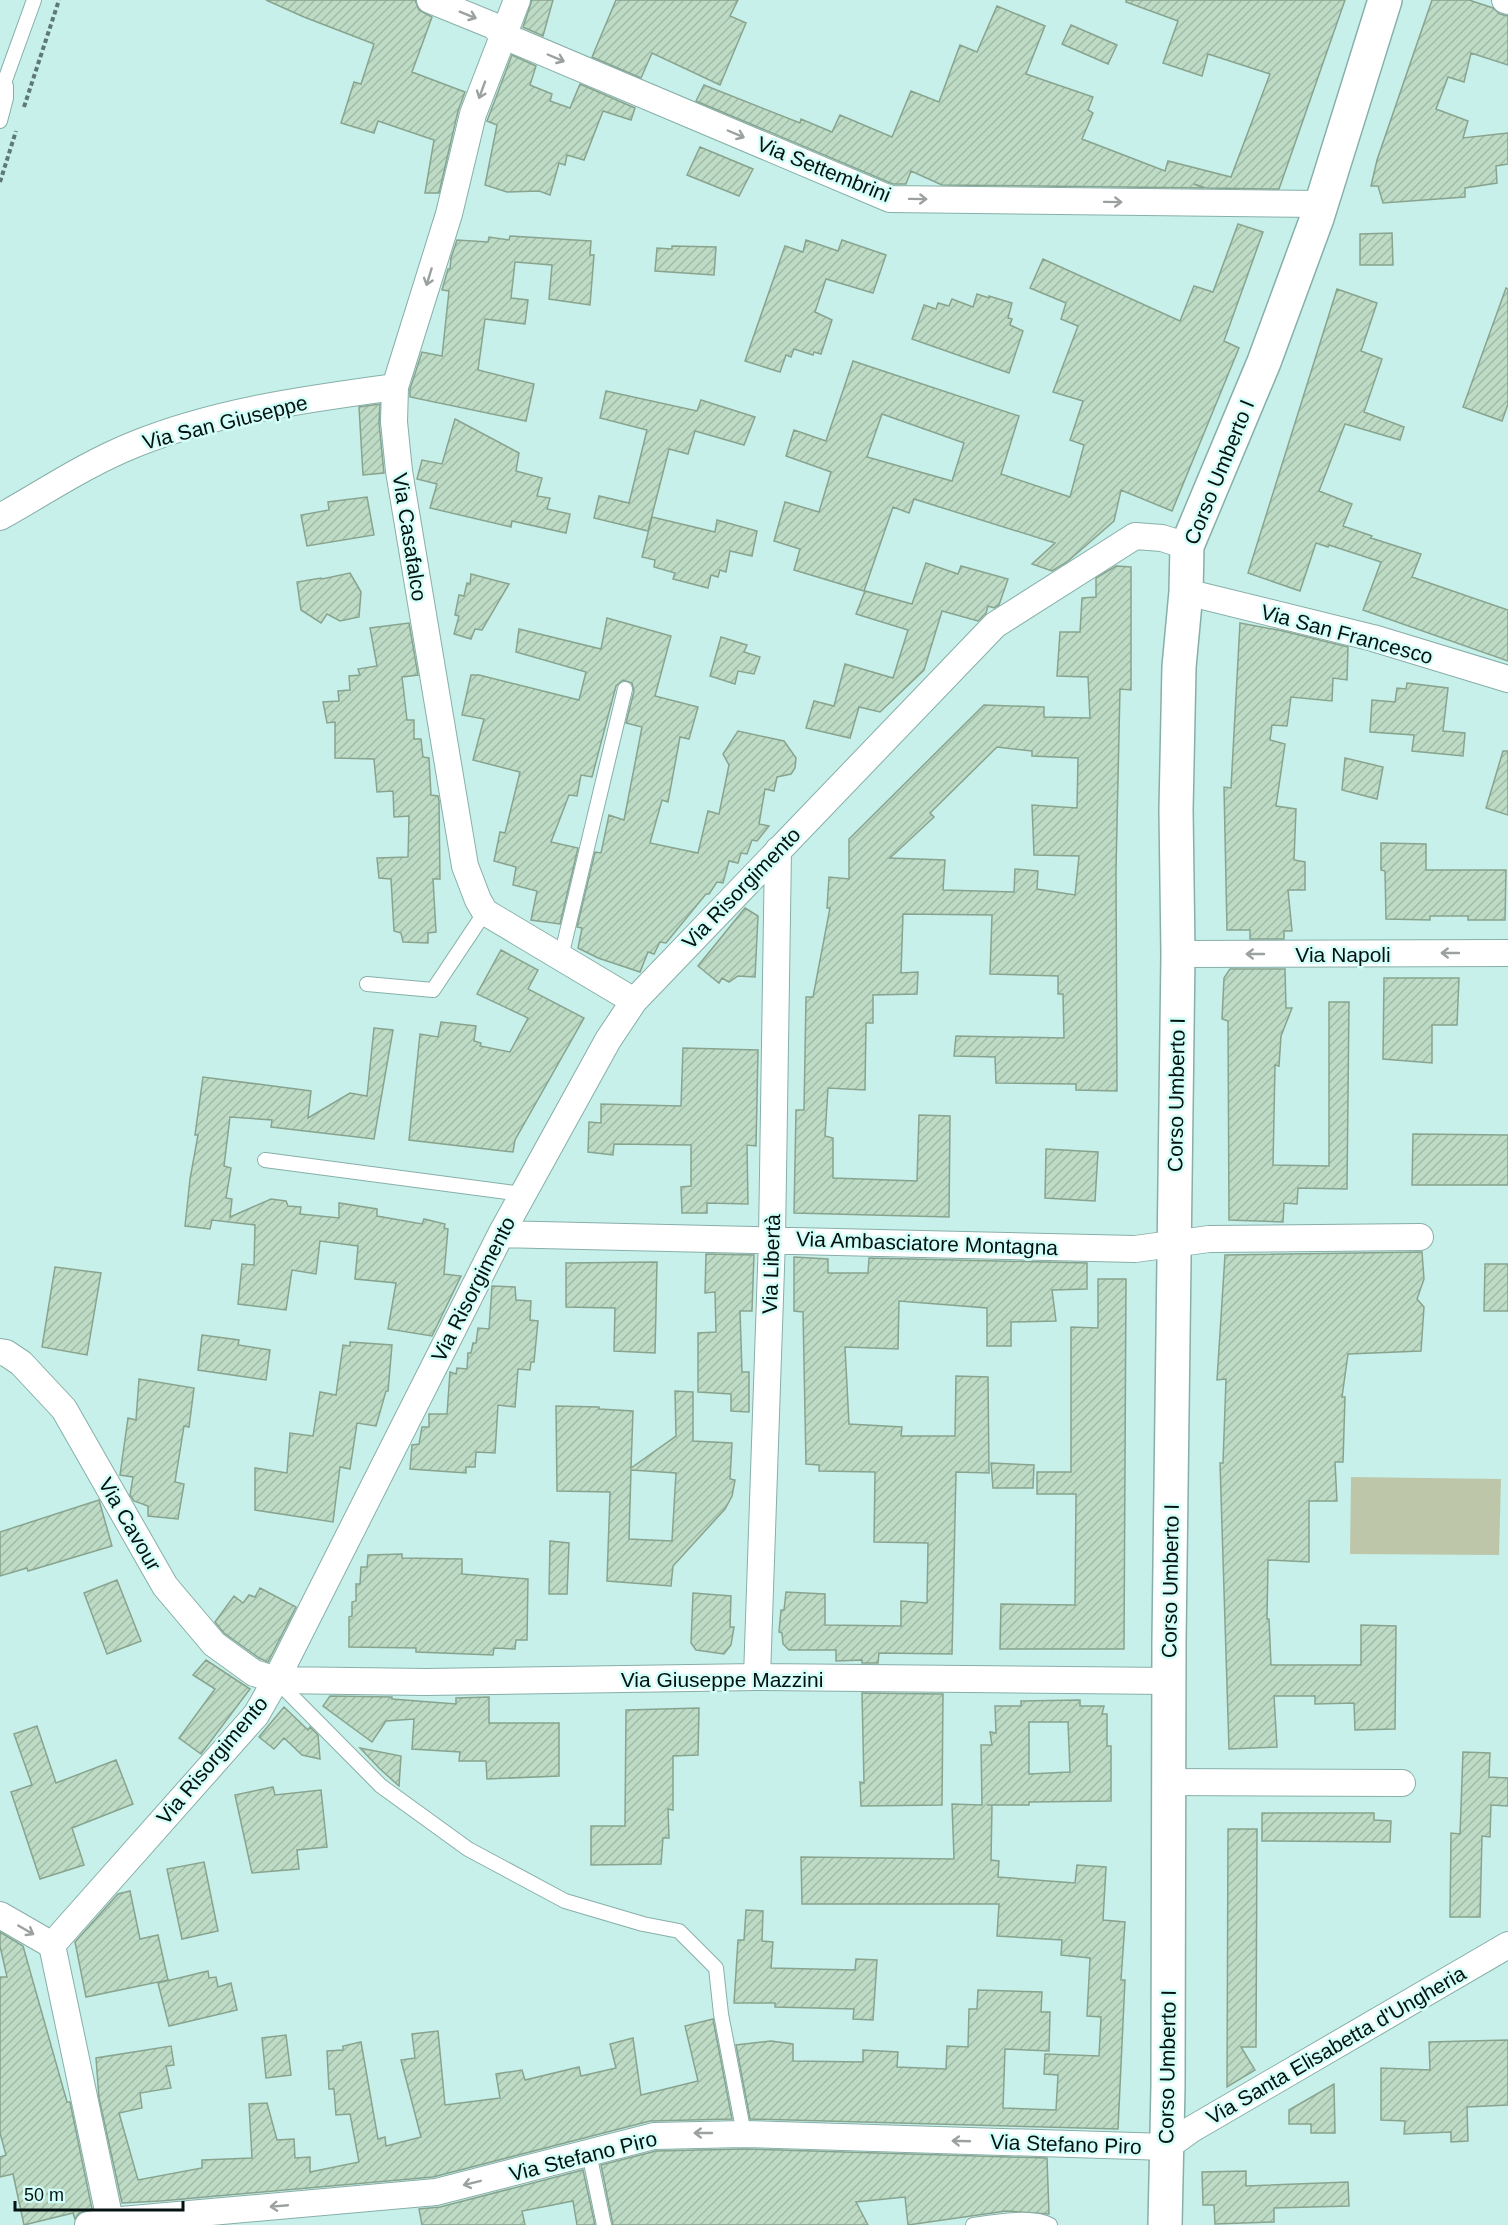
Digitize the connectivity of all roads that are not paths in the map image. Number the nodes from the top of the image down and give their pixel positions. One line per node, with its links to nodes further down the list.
1 (34, 0): 6 (lane)
2 (430, 0): 5 (street, Via Settembrini, one-way to 5)
3 (517, 0): 5 (street, Via Casafalco)
4 (1385, 0): 8 (street, Corso Umberto I)
5 (502, 35): 8 (street, Via Settembrini, one-way to 8); 9 (street, Via Casafalco, one-way to 9)
6 (3, 87): 7 (lane)
7 (0, 121)
8 (1321, 204): 11 (street, Corso Umberto I)
9 (395, 387): 10 (street, Via San Giuseppe); 16 (street, Via Casafalco)
10 (0, 517)
11 (1187, 546): 12 (street, Corso Umberto I); 15 (street, Via Risorgimento)
12 (1186, 592): 13 (street, Via San Francesco); 18 (street, Corso Umberto I)
13 (1508, 679)
14 (625, 689): 19 (lane)
15 (778, 850): 21 (street, Via Risorgimento); 26 (street, Via Libertà)
16 (485, 912): 19 (street); 20 (lane)
17 (1508, 953): 18 (street, Via Napoli, one-way to 18)
18 (1178, 954): 27 (street, Corso Umberto I)
19 (561, 957): 21 (street)
20 (367, 984)
21 (634, 1001): 23 (street, Via Risorgimento)
22 (265, 1160): 23 (lane)
23 (522, 1194): 24 (street, Via Risorgimento)
24 (501, 1234): 26 (street, Via Ambasciatore Montagna); 30 (street, Via Risorgimento)
25 (1420, 1237): 27 (street, Via Ambasciatore Montagna)
26 (772, 1239): 27 (street, Via Ambasciatore Montagna); 29 (street, Via Libertà)
27 (1173, 1244): 31 (street, Corso Umberto I)
28 (0, 1352): 30 (street, Via Cavour)
29 (757, 1677): 30 (street, Via Giuseppe Mazzini); 31 (street, Via Giuseppe Mazzini)
30 (276, 1680): 35 (street, Via Risorgimento); 37 (lane)
31 (1169, 1681): 32 (street, Corso Umberto I)
32 (1168, 1782): 33 (street); 38 (street, Corso Umberto I)
33 (1402, 1782)
34 (0, 1915): 35 (street, one-way to 35)
35 (52, 1945): 40 (street)
36 (1508, 1945): 38 (street, Via Santa Elisabetta d'Ungheria)
37 (744, 2134): 38 (street, Via Stefano Piro, one-way to 37); 39 (street, Via Stefano Piro, one-way to 39)
38 (1167, 2147): 44 (street, Corso Umberto I)
39 (589, 2153): 40 (street, Via Stefano Piro, one-way to 40); 41 (lane)
40 (103, 2224)
41 (604, 2225)
42 (974, 2225): 43 (lane)
43 (1050, 2225)
44 (1165, 2225)

